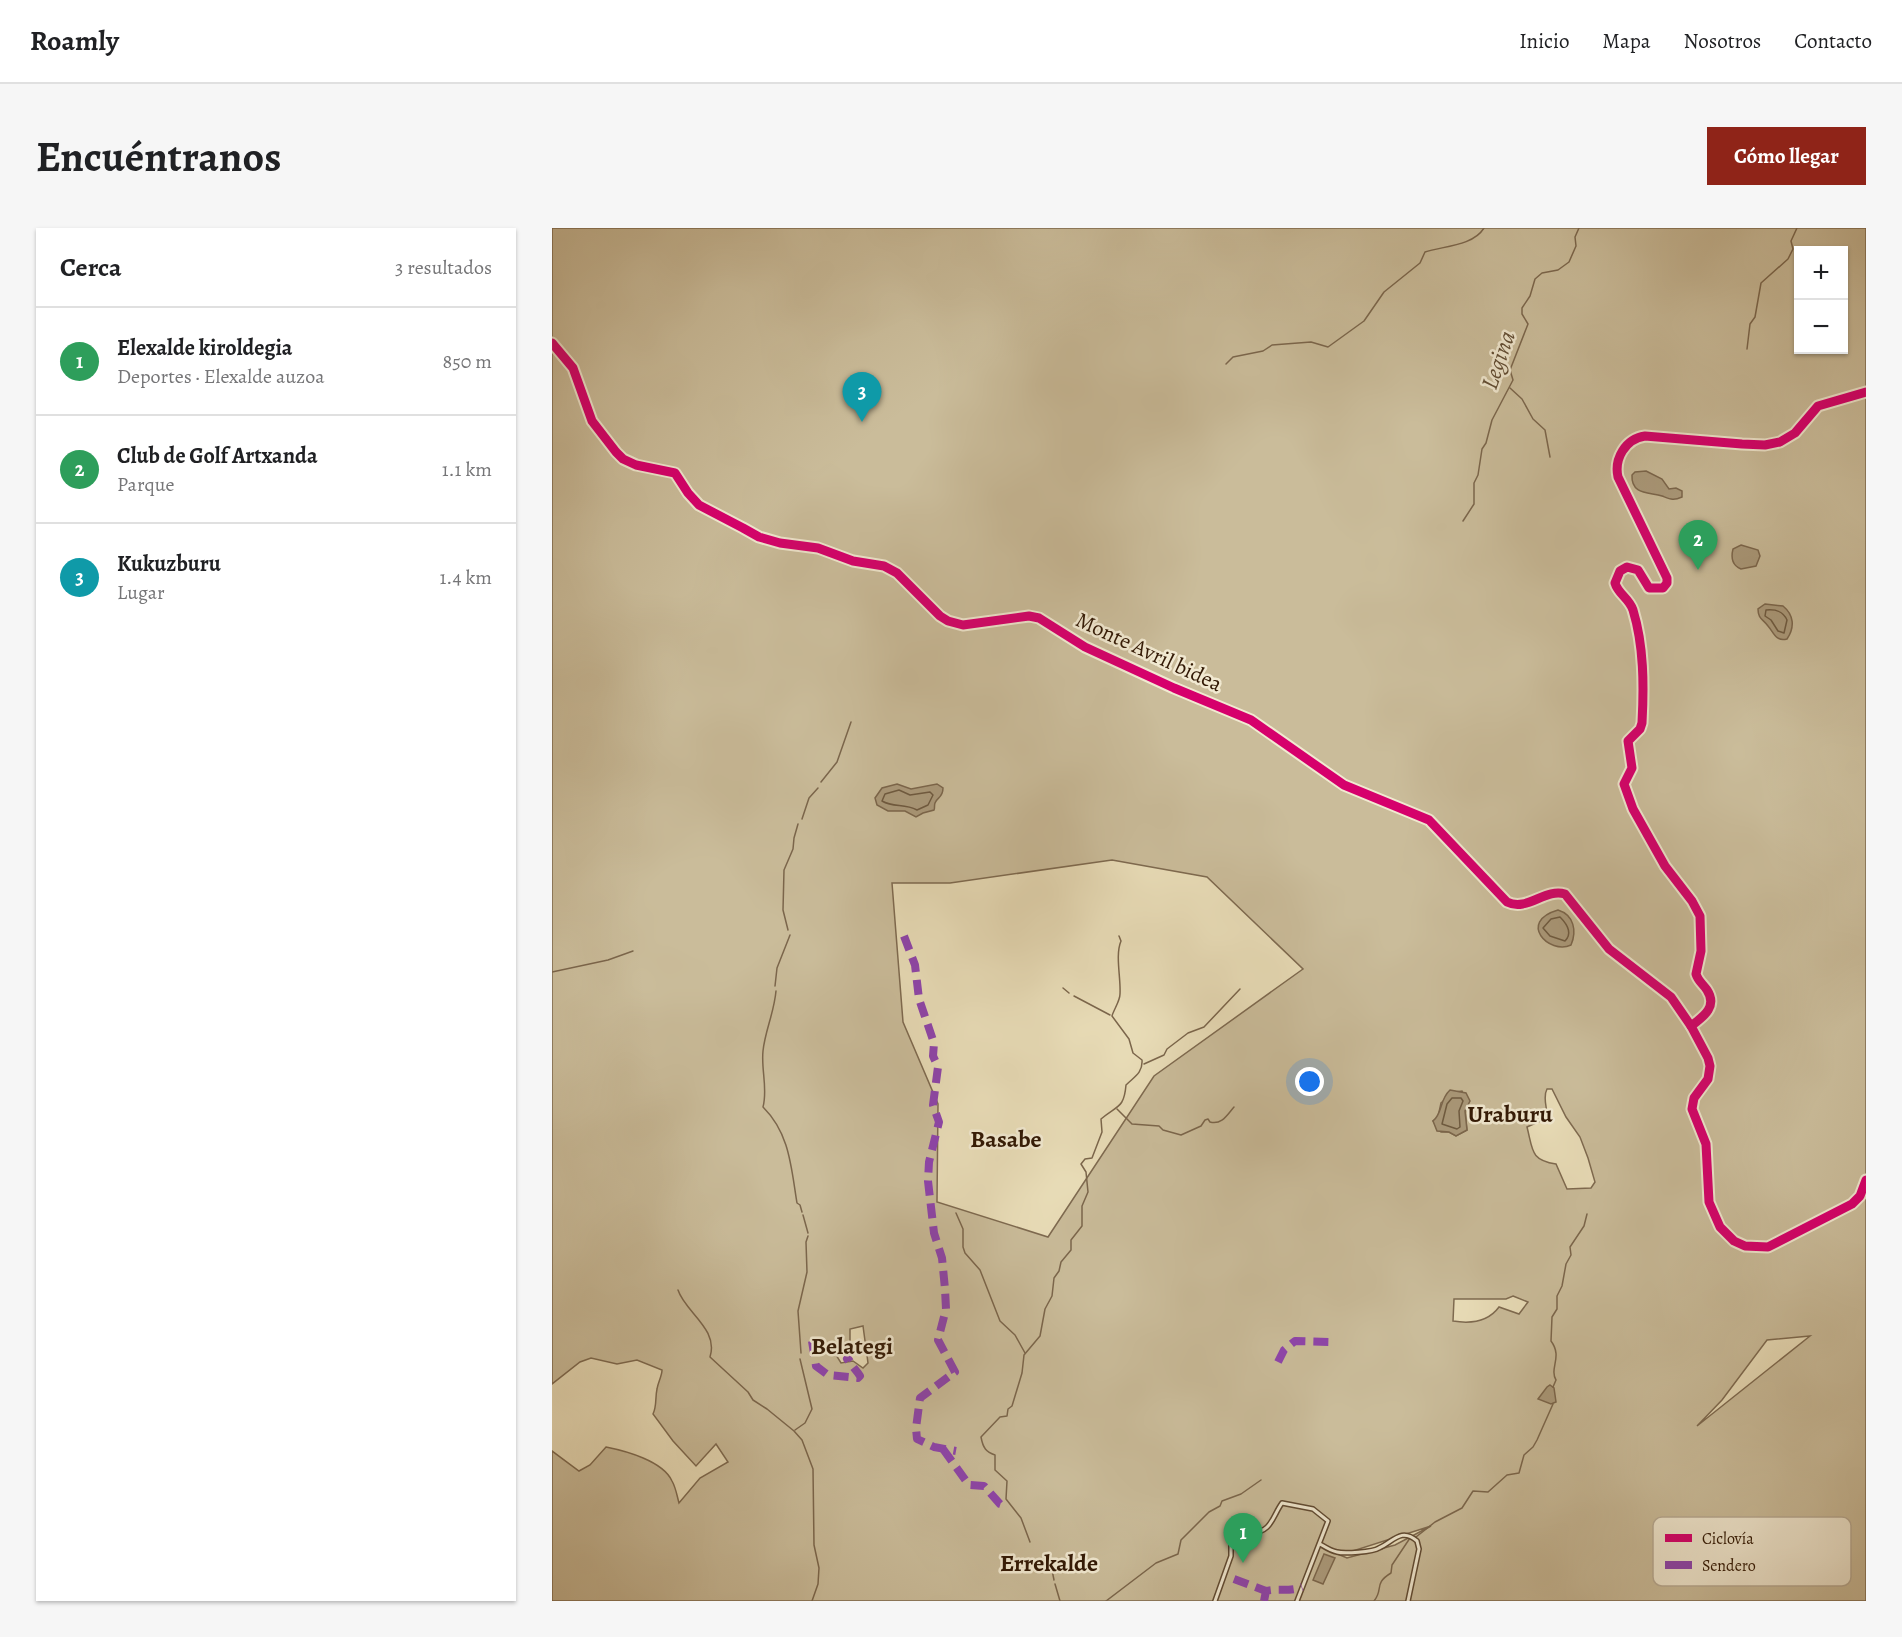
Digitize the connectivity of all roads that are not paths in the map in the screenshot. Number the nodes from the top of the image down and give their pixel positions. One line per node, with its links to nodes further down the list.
1 (552, 343): 3 (street, Monte Avril bidea)
2 (1866, 392): 3 (street)
3 (1691, 1026): 4 (street)
4 (1866, 1180)
5 (1251, 1533): 6 (street)
6 (1320, 1544): 9 (street); 10 (street)
7 (1232, 1545): 8 (street)
8 (1215, 1601)
9 (1297, 1601)
10 (1408, 1601)

